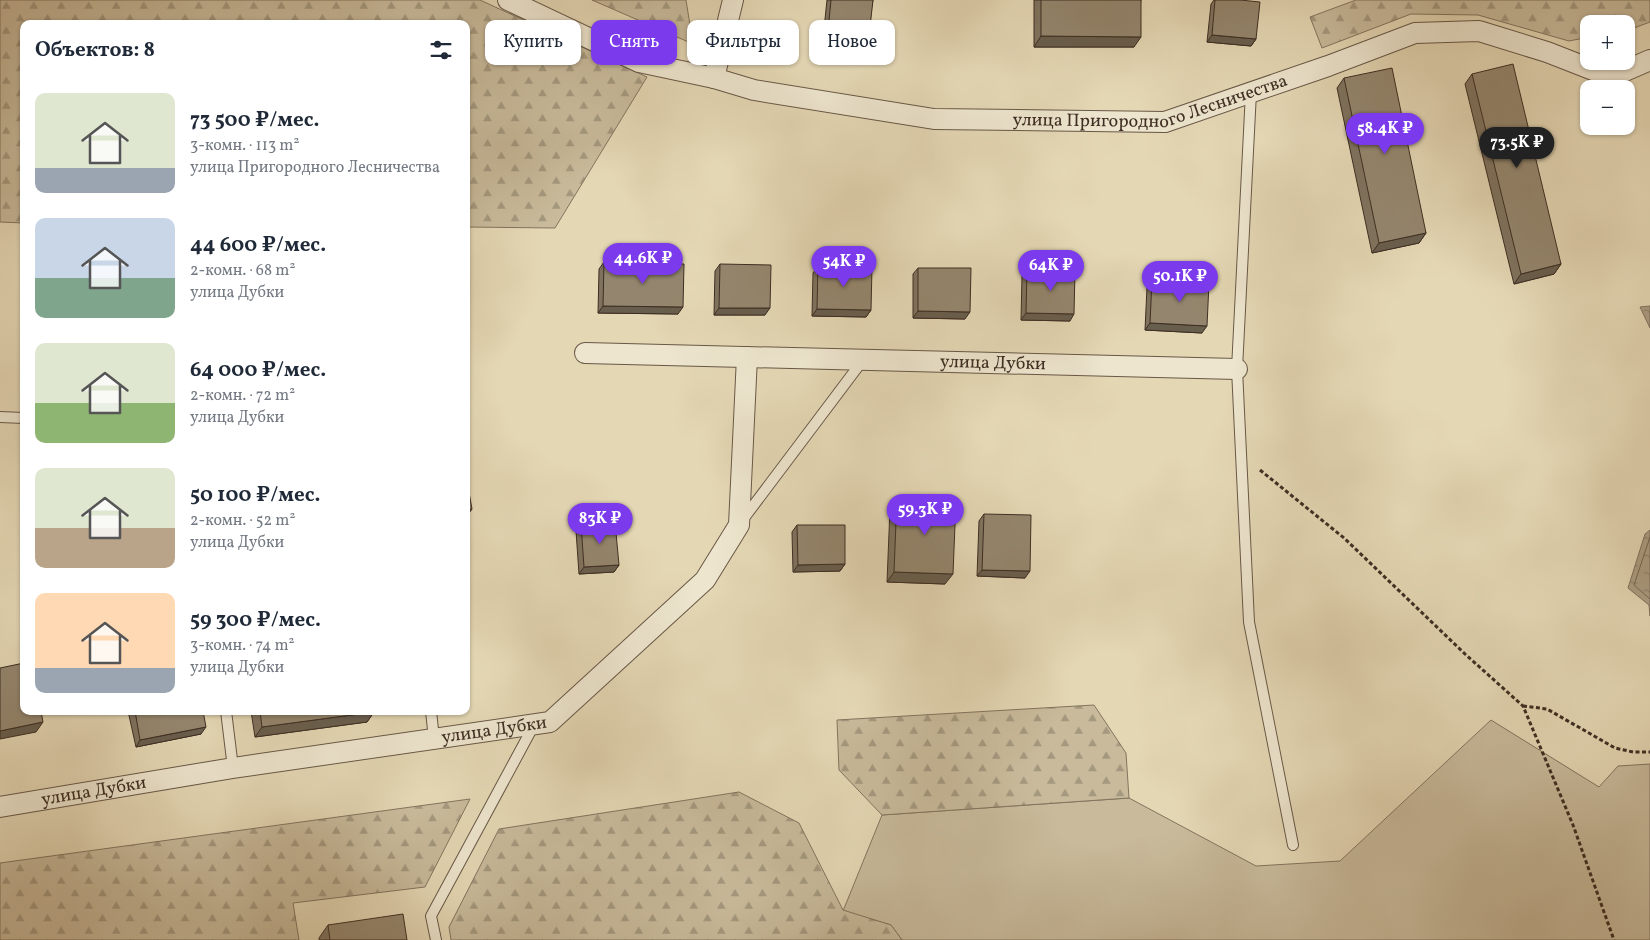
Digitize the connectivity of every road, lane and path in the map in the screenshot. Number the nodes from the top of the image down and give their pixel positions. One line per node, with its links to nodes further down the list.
1 (508, 0): 4 (street, улица Пригородного Лесничества)
2 (733, 0): 4 (street)
3 (1650, 60): 5 (street, улица Пригородного Лесничества)
4 (714, 78): 5 (street, улица Пригородного Лесничества)
5 (1251, 92): 9 (lane)
6 (586, 353): 7 (street, улица Дубки)
7 (747, 357): 8 (street, улица Дубки); 13 (street, улица Дубки)
8 (863, 360): 9 (street, улица Дубки); 13 (lane)
9 (1237, 369): 22 (lane)
10 (0, 418): 11 (lane)
11 (20, 418)
12 (1258, 468): 14 (path)
13 (739, 525): 17 (street, улица Дубки)
14 (1523, 706): 19 (path); 24 (path)
15 (226, 715): 20 (lane)
16 (431, 715): 18 (lane)
17 (534, 724): 18 (street, улица Дубки); 23 (lane)
18 (434, 739): 20 (street, улица Дубки)
19 (1650, 752)
20 (233, 768): 21 (street, улица Дубки)
21 (0, 807)
22 (1293, 845)
23 (436, 940)
24 (1614, 940)

